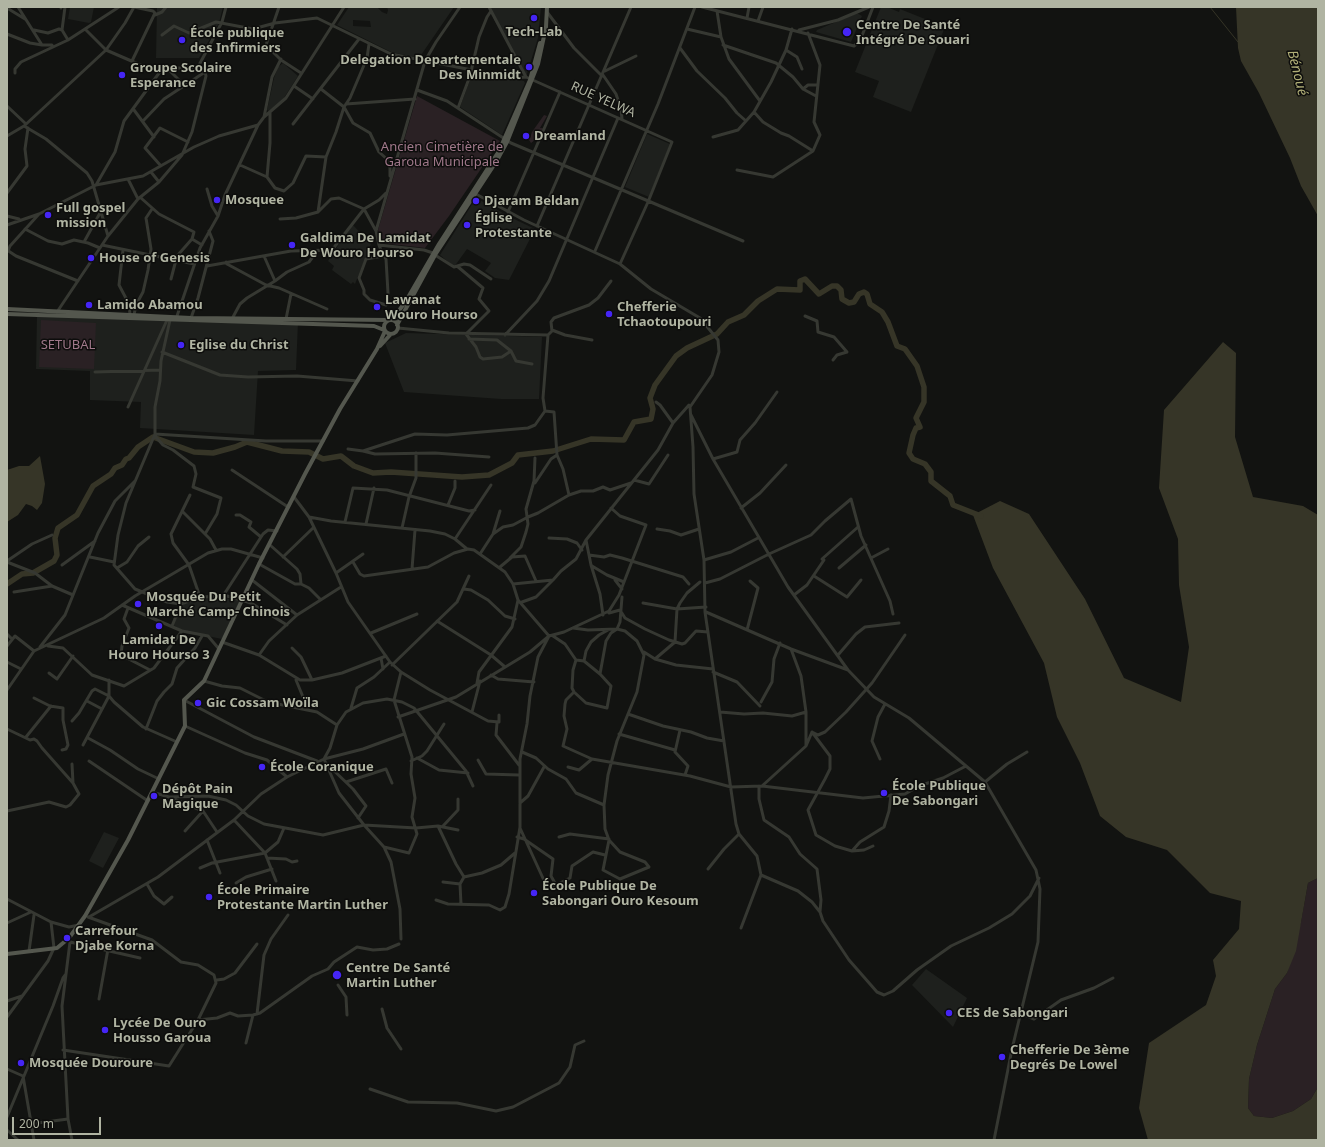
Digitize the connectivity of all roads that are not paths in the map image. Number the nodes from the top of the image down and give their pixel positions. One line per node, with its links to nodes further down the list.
1 (18, 7): 25 (street)
2 (62, 7): 34 (street)
3 (119, 7): 35 (street)
4 (134, 7): 23 (street); 49 (street)
5 (166, 7): 23 (street)
6 (226, 7): 27 (street)
7 (279, 7): 28 (street)
8 (344, 7): 29 (street)
9 (460, 7): 54 (street)
10 (489, 7): 21 (street)
11 (546, 7): 22 (main road); 66 (main road)
12 (631, 7): 64 (street)
13 (695, 7): 31 (street)
14 (702, 7): 20 (street)
15 (749, 7): 24 (street)
16 (763, 7): 26 (street)
17 (869, 7): 36 (street)
18 (873, 7): 37 (street)
19 (7, 8): 25 (street)
20 (717, 11): 24 (street); 41 (street)
21 (491, 12): 60 (street); 65 (street)
22 (547, 12): 64 (street); 66 (main road)
23 (154, 15): 53 (street)
24 (747, 18): 26 (street)
25 (26, 20): 33 (street)
26 (758, 21): 32 (street)
27 (222, 22): 30 (street); 39 (street); 56 (street)
28 (275, 23): 29 (street); 30 (street); 40 (street)
29 (333, 25): 42 (street); 63 (street)
30 (253, 29): 40 (street)
31 (687, 29): 41 (street); 48 (street)
32 (792, 29): 36 (street); 50 (street)
33 (33, 30): 34 (street); 45 (street)
34 (62, 30): 43 (street)
35 (86, 30): 43 (street); 49 (street)
36 (797, 30): 37 (street)
37 (808, 33): 67 (street)
38 (7, 34): 45 (street)
39 (162, 34)
40 (269, 37): 52 (street)
41 (720, 37): 47 (street)
42 (359, 39): 44 (street); 70 (street)
43 (68, 40): 46 (street)
44 (369, 44): 54 (street); 78 (street)
45 (42, 45): 46 (street)
46 (56, 45): 62 (street)
47 (723, 45): 55 (street); 77 (street)
48 (680, 48): 88 (street); 93 (street)
49 (106, 50): 53 (street); 90 (street)
50 (786, 50): 55 (street); 59 (street)
51 (636, 56): 64 (street)
52 (281, 59): 63 (street); 85 (street)
53 (132, 61): 57 (street)
54 (425, 61): 60 (street); 72 (street)
55 (778, 65): 71 (street); 77 (street)
56 (198, 67): 58 (street); 61 (street)
57 (162, 69): 58 (street); 82 (street)
58 (168, 69): 68 (street)
59 (802, 69)
60 (472, 70): 65 (street); 81 (street)
61 (206, 72): 68 (street); 98 (street)
62 (15, 73)
63 (301, 73): 69 (street)
64 (603, 74): 79 (street); 86 (street)
65 (526, 77): 66 (street, RUE YELWA)
66 (531, 80): 73 (street, RUE YELWA); 97 (main road)
67 (818, 85): 71 (street); 74 (street)
68 (185, 86): 87 (street)
69 (294, 86): 75 (street); 83 (street)
70 (321, 88): 75 (street); 78 (street)
71 (803, 89): 74 (street)
72 (417, 90): 76 (street); 81 (street)
73 (560, 92): 79 (street, RUE YELWA); 100 (street)
74 (816, 96): 99 (street)
75 (313, 99): 89 (street)
76 (416, 99): 78 (street); 112 (street)
77 (760, 101): 84 (street)
78 (345, 105): 102 (street); 112 (street)
79 (589, 105): 86 (street, RUE YELWA); 105 (street)
80 (7, 106): 90 (street)
81 (458, 108): 97 (street)
82 (134, 110): 87 (street); 113 (street)
83 (270, 112): 85 (street); 108 (street)
84 (754, 112): 88 (street); 99 (street)
85 (264, 117): 91 (street)
86 (620, 118): 93 (street, RUE YELWA); 109 (street)
87 (143, 121): 95 (street)
88 (746, 121): 96 (street)
89 (293, 124)
90 (25, 125): 92 (street); 94 (street)
91 (258, 125): 101 (street); 103 (street)
92 (28, 128): 113 (street); 117 (street)
93 (647, 130): 116 (street); 120 (street, RUE YELWA)
94 (7, 136)
95 (154, 137): 98 (street); 104 (street)
96 (713, 137)
97 (506, 141): 100 (street); 118 (main road)
98 (188, 142): 101 (street)
99 (812, 151): 106 (street)
100 (534, 154): 105 (street); 124 (street)
101 (182, 155): 104 (street); 111 (street)
102 (326, 157): 108 (street); 123 (street)
103 (240, 165): 108 (street); 128 (street)
104 (161, 166): 107 (street)
105 (562, 166): 109 (street); 132 (street)
106 (737, 170)
107 (151, 172): 110 (street); 111 (street)
108 (267, 177)
109 (591, 178): 116 (street); 137 (street)
110 (128, 179): 113 (street); 119 (street)
111 (159, 182): 119 (street)
112 (390, 182): 115 (street)
113 (94, 186): 125 (street); 126 (street)
114 (207, 189): 128 (street)
115 (387, 191): 122 (street); 135 (street)
116 (622, 191): 120 (street); 147 (street)
117 (7, 193)
118 (474, 193): 124 (street); 148 (main road)
119 (140, 198): 121 (street); 136 (street)
120 (648, 202): 139 (street); 155 (street)
121 (152, 209): 138 (street); 149 (street)
122 (364, 209): 123 (street); 135 (street); 146 (street)
123 (318, 212): 130 (street)
124 (508, 212): 132 (street)
125 (39, 214): 129 (street); 133 (street)
126 (100, 214): 136 (street); 140 (street)
127 (7, 216): 129 (street)
128 (218, 216): 134 (street)
129 (19, 219): 131 (street)
130 (280, 219)
131 (7, 225)
132 (537, 226): 137 (street)
133 (25, 229): 140 (street); 144 (street)
134 (210, 231): 141 (street); 156 (street)
135 (376, 232): 142 (street)
136 (108, 236): 143 (street)
137 (566, 238): 147 (street); 182 (street)
138 (192, 239): 141 (street); 152 (street)
139 (744, 241)
140 (84, 242): 143 (street)
141 (202, 245): 154 (street)
142 (379, 245): 148 (street); 151 (street)
143 (101, 247): 145 (street); 160 (street)
144 (8, 250): 160 (street)
145 (123, 250): 149 (street); 169 (street)
146 (317, 250): 150 (street); 161 (street)
147 (595, 251): 155 (street)
148 (434, 254): 157 (street); 176 (main road); 177 (main road)
149 (150, 255): 152 (street); 169 (street)
150 (264, 256): 153 (street); 161 (street)
151 (383, 256): 151 (street)
152 (175, 260): 154 (street); 158 (street)
153 (226, 262): 156 (street); 163 (street)
154 (194, 264): 170 (street)
155 (620, 264): 197 (street)
156 (207, 266): 172 (street)
157 (457, 266): 159 (street); 181 (street)
158 (171, 279)
159 (491, 279)
160 (78, 281): 167 (street)
161 (275, 281): 163 (street)
162 (611, 281): 179 (street)
163 (266, 285): 164 (street); 173 (street)
164 (291, 294): 166 (street); 174 (street)
165 (7, 309): 167 (main road)
166 (327, 309)
167 (57, 312): 169 (main road)
168 (7, 314): 175 (main road)
169 (132, 314): 170 (main road)
170 (177, 316): 172 (main road)
171 (805, 316): 189 (street)
172 (191, 318): 173 (main road)
173 (233, 318): 174 (main road)
174 (286, 319): 176 (main road)
175 (168, 320): 178 (main road); 188 (street); 193 (street)
176 (390, 320): 177 (main road); 178 (main road)
177 (398, 326): 180 (main road); 181 (street)
178 (385, 330): 180 (main road); 186 (main road)
179 (552, 330): 183 (street); 185 (street)
180 (391, 334): 186 (main road)
181 (466, 334): 182 (street); 184 (street)
182 (505, 335): 183 (street)
183 (548, 335): 199 (street)
184 (469, 339): 187 (street); 187 (street)
185 (592, 340)
186 (377, 349): 194 (main road)
187 (511, 351): 190 (street)
188 (162, 352): 191 (street); 194 (street)
189 (833, 360)
190 (532, 364)
191 (160, 370): 193 (street); 202 (street)
192 (95, 372): 193 (street)
193 (144, 372): 198 (street)
194 (358, 381): 203 (main road)
195 (777, 392): 211 (street)
196 (656, 402): 201 (street)
197 (690, 404): 200 (street); 201 (street)
198 (128, 407)
199 (545, 411): 205 (street); 208 (street)
200 (690, 413): 211 (street); 240 (street)
201 (673, 423): 216 (street)
202 (155, 435): 203 (street); 214 (street); 244 (street)
203 (323, 440): 222 (main road)
204 (348, 449): 205 (street)
205 (363, 451): 206 (street)
206 (416, 453): 209 (street); 223 (street)
207 (668, 454): 216 (street)
208 (557, 455): 220 (street); 221 (street)
209 (489, 457)
210 (535, 458): 220 (street)
211 (713, 459): 227 (street)
212 (786, 465): 227 (street)
213 (232, 470): 225 (street)
214 (136, 480): 252 (street); 271 (street)
215 (455, 481): 224 (street)
216 (633, 481): 221 (street); 226 (street)
217 (491, 485): 228 (street)
218 (374, 488): 223 (street); 234 (street); 235 (street)
219 (190, 495): 229 (street)
220 (530, 495): 233 (street)
221 (569, 496): 233 (street)
222 (294, 497): 225 (main road); 232 (street)
223 (409, 497): 224 (street); 238 (street)
224 (448, 505): 228 (street)
225 (289, 507): 242 (main road)
226 (612, 508): 251 (street); 273 (street)
227 (741, 508): 249 (street)
228 (475, 510): 250 (street)
229 (182, 511): 244 (street); 276 (street)
230 (500, 511): 245 (street)
231 (236, 515): 246 (street)
232 (309, 517): 234 (street); 237 (street)
233 (528, 517): 245 (street); 267 (street)
234 (345, 522): 235 (street)
235 (366, 524): 238 (street)
236 (858, 527): 254 (street); 262 (street); 284 (street)
237 (314, 528): 265 (street); 282 (street)
238 (402, 528): 241 (street)
239 (657, 529): 240 (street)
240 (699, 529): 269 (street)
241 (415, 530): 250 (street); 281 (street)
242 (277, 531): 246 (street); 253 (main road)
243 (52, 534): 270 (street)
244 (205, 534): 257 (street)
245 (492, 534): 261 (street)
246 (260, 537): 259 (street)
247 (149, 538): 279 (street)
248 (549, 538): 258 (street)
249 (758, 538): 262 (street); 269 (street)
250 (455, 539): 255 (street)
251 (586, 540): 258 (street); 263 (street)
252 (95, 541): 264 (street); 275 (street)
253 (270, 545): 265 (street); 266 (main road)
254 (866, 545): 268 (street); 280 (street)
255 (468, 549): 261 (street); 281 (street)
256 (888, 549): 268 (street)
257 (216, 550): 259 (street); 276 (street)
258 (582, 550): 287 (street)
259 (250, 553): 266 (street); 305 (street)
260 (363, 554): 272 (street)
261 (480, 554): 278 (street)
262 (769, 554): 293 (street); 304 (street)
263 (589, 555): 273 (street); 277 (street)
264 (90, 557): 271 (street); 303 (street)
265 (283, 557): 294 (street)
266 (263, 558): 274 (main road)
267 (510, 558): 278 (street); 289 (street)
268 (871, 558): 322 (street)
269 (704, 560): 293 (street)
270 (7, 561): 297 (street)
271 (114, 562): 279 (street)
272 (353, 562): 281 (street); 282 (street)
273 (632, 562): 291 (street); 296 (street)
274 (259, 564): 286 (main road); 294 (street)
275 (62, 565)
276 (189, 565): 302 (street); 306 (street)
277 (591, 565): 285 (street); 324 (street)
278 (500, 567): 295 (street)
279 (117, 568): 302 (street)
280 (839, 568)
281 (412, 569)
282 (336, 574): 298 (street)
283 (469, 576): 299 (street)
284 (814, 576): 288 (street); 304 (street)
285 (613, 578): 291 (street); 300 (street)
286 (252, 580): 309 (main road); 323 (street)
287 (553, 580): 289 (street); 311 (street)
288 (861, 580)
289 (536, 581): 295 (street)
290 (750, 581): 333 (street)
291 (624, 582): 300 (street)
292 (700, 582): 317 (street)
293 (705, 583): 316 (street)
294 (301, 584): 308 (street)
295 (513, 584): 310 (street)
296 (689, 584)
297 (52, 586): 301 (street); 303 (street)
298 (341, 587): 308 (street); 336 (street)
299 (464, 589): 325 (street); 326 (street)
300 (622, 589): 320 (street)
301 (14, 592)
302 (143, 592): 313 (street); 314 (street)
303 (73, 595): 347 (street)
304 (794, 595): 355 (street)
305 (223, 596): 306 (street); 309 (street)
306 (200, 597): 314 (street)
307 (622, 597): 318 (street)
308 (320, 599): 323 (street)
309 (243, 600): 328 (street); 342 (main road)
310 (518, 600): 311 (street); 325 (street)
311 (522, 602): 340 (street)
312 (643, 603): 317 (street)
313 (122, 604): 315 (street); 346 (street)
314 (181, 604): 329 (street)
315 (128, 608): 329 (street); 367 (street)
316 (706, 608): 317 (street); 319 (street)
317 (677, 609): 343 (street)
318 (620, 610): 320 (street); 331 (street); 343 (street)
319 (705, 612): 333 (street); 335 (street)
320 (607, 613): 324 (street)
321 (417, 614): 336 (street)
322 (893, 614)
323 (297, 615): 328 (street)
324 (603, 615): 330 (street)
325 (515, 619): 354 (street)
326 (437, 621): 354 (street); 363 (street)
327 (899, 623): 355 (street)
328 (287, 625): 353 (street)
329 (172, 626): 334 (street)
330 (572, 628): 332 (street); 340 (street)
331 (617, 629): 332 (street); 352 (street); 372 (street)
332 (610, 630): 361 (street)
333 (747, 630): 344 (street)
334 (182, 631): 339 (street); 367 (street)
335 (708, 632): 343 (street); 368 (street)
336 (371, 633): 357 (street)
337 (7, 634): 341 (street)
338 (905, 635): 381 (street)
339 (202, 636): 349 (street); 408 (street)
340 (551, 636): 360 (street); 364 (street); 379 (street)
341 (12, 639): 345 (street); 351 (street)
342 (222, 642): 349 (main road); 353 (street)
343 (675, 642): 359 (street)
344 (780, 643): 350 (street); 389 (street)
345 (7, 646)
346 (46, 646): 347 (street); 356 (street)
347 (38, 648): 351 (street)
348 (292, 648): 376 (street)
349 (219, 649): 377 (main road)
350 (791, 649): 369 (street); 399 (street)
351 (34, 651): 365 (street)
352 (644, 652): 359 (street); 400 (street)
353 (259, 655): 375 (street)
354 (491, 655): 364 (street); 378 (street)
355 (838, 655): 369 (street)
356 (73, 656): 371 (street); 374 (street)
357 (386, 656): 358 (street); 363 (street)
358 (381, 658): 366 (street); 376 (street)
359 (656, 659): 368 (street)
360 (576, 660): 361 (street); 382 (street)
361 (584, 661): 372 (street)
362 (7, 662): 365 (street)
363 (391, 664): 366 (street); 370 (street)
364 (505, 667): 373 (street)
365 (21, 669): 380 (street)
366 (383, 669): 393 (street)
367 (150, 670): 374 (street)
368 (713, 670): 392 (street); 398 (street)
369 (848, 670): 381 (street)
370 (401, 672): 386 (street); 387 (street)
371 (49, 673)
372 (600, 674): 382 (street)
373 (490, 675): 378 (street); 379 (street)
374 (109, 680): 383 (street)
375 (296, 680): 376 (street); 395 (street)
376 (312, 680)
377 (204, 681): 385 (main road); 395 (street)
378 (479, 682): 387 (street); 397 (street)
379 (534, 682): 425 (street)
380 (7, 690)
381 (866, 690): 390 (street); 411 (street)
382 (574, 692): 430 (street)
383 (109, 696): 388 (street); 394 (street); 408 (street)
384 (34, 698): 391 (street)
385 (184, 700): 407 (main road); 434 (street)
386 (394, 700): 393 (street); 396 (street); 402 (street)
387 (448, 700): 396 (street); 397 (street)
388 (87, 701): 394 (street); 403 (street)
389 (761, 702)
390 (885, 704): 431 (street); 440 (street)
391 (51, 706): 416 (street); 423 (street)
392 (760, 706)
393 (351, 708): 406 (street)
394 (102, 709): 417 (street)
395 (308, 709): 406 (street)
396 (416, 710): 402 (street); 414 (street)
397 (472, 712): 404 (street)
398 (720, 712): 399 (street); 418 (street)
399 (806, 712): 421 (street)
400 (628, 714): 410 (street); 415 (street)
401 (499, 715): 404 (street)
402 (398, 717): 413 (street)
403 (72, 721)
404 (497, 723): 439 (street)
405 (444, 724): 414 (street)
406 (337, 725): 422 (street)
407 (185, 726): 419 (main road); 446 (street)
408 (146, 729): 419 (street)
409 (8, 730): 412 (street); 416 (street)
410 (680, 730): 418 (street); 424 (street)
411 (812, 732): 421 (street); 456 (street)
412 (7, 734)
413 (404, 734): 427 (street); 435 (street)
414 (438, 734): 428 (street); 443 (street)
415 (619, 734): 424 (street); 438 (street)
416 (26, 737): 450 (street)
417 (88, 738): 420 (street); 447 (street)
418 (724, 741): 454 (street)
419 (177, 742): 447 (main road)
420 (83, 745)
421 (806, 746): 453 (street)
422 (330, 748): 427 (street); 429 (street)
423 (62, 750)
424 (675, 750): 445 (street)
425 (522, 752): 439 (street); 441 (street)
426 (1027, 752): 449 (street)
427 (333, 756): 429 (street)
428 (417, 758): 435 (street); 443 (street)
429 (324, 759): 434 (street); 437 (street)
430 (592, 759): 438 (street); 442 (street)
431 (880, 759)
432 (478, 760): 444 (street)
433 (89, 761): 460 (street)
434 (317, 761): 446 (street)
435 (411, 761): 472 (street)
436 (72, 764): 450 (street)
437 (327, 764): 448 (street); 466 (street)
438 (611, 764): 445 (street); 462 (street)
439 (519, 765): 444 (street)
440 (966, 766): 449 (street); 457 (street)
441 (544, 767): 461 (street); 462 (street)
442 (568, 767)
443 (468, 774): 452 (street)
444 (519, 775): 461 (street)
445 (685, 775): 454 (street)
446 (287, 778): 465 (street)
447 (159, 779): 455 (main road)
448 (346, 782): 451 (street); 466 (street)
449 (985, 782): 498 (street)
450 (73, 783): 463 (street)
451 (392, 783)
452 (473, 786)
453 (760, 786): 454 (street); 456 (street); 510 (street)
454 (731, 787): 477 (street)
455 (152, 792): 458 (street); 460 (main road)
456 (818, 792): 457 (street); 485 (street)
457 (891, 795): 485 (street)
458 (169, 797): 464 (street); 465 (street)
459 (458, 799): 470 (street)
460 (148, 801): 513 (main road)
461 (520, 803): 473 (street)
462 (604, 805): 482 (street)
463 (7, 811)
464 (203, 811): 475 (street); 476 (street)
465 (243, 812): 467 (street); 471 (street)
466 (358, 818): 468 (street)
467 (234, 820): 476 (street); 486 (street)
468 (364, 825): 471 (street); 472 (street); 484 (street)
469 (438, 826): 470 (street); 472 (street); 497 (street)
470 (443, 826): 474 (street)
471 (284, 828): 486 (street)
472 (416, 828): 484 (street)
473 (520, 828): 478 (street); 480 (street)
474 (458, 830)
475 (185, 831)
476 (217, 832): 481 (street)
477 (739, 834): 494 (street); 496 (street)
478 (517, 837): 480 (street); 487 (street)
479 (559, 837): 482 (street)
480 (524, 839): 504 (street); 504 (street)
481 (207, 840): 491 (street); 502 (street)
482 (609, 840): 488 (street); 488 (street)
483 (873, 846): 485 (street)
484 (384, 848): 518 (street)
485 (852, 851)
486 (265, 853): 489 (street); 491 (street)
487 (515, 853): 497 (street); 509 (street)
488 (605, 855): 504 (street)
489 (267, 858): 490 (street); 493 (street)
490 (297, 861)
491 (216, 862): 492 (street); 495 (street)
492 (200, 868)
493 (272, 869): 499 (street); 501 (street)
494 (708, 869)
495 (220, 873)
496 (761, 875): 510 (street); 517 (street)
497 (464, 877): 503 (street)
498 (1038, 878): 510 (street); 535 (street)
499 (276, 881)
500 (443, 882): 503 (street)
501 (236, 883)
502 (147, 884): 505 (street); 513 (street)
503 (460, 884): 509 (street)
504 (556, 885)
505 (172, 897)
506 (7, 899): 508 (street)
507 (436, 900): 509 (street)
508 (9, 903): 511 (street)
509 (461, 904)
510 (820, 912)
511 (32, 914): 514 (street); 515 (street); 524 (street)
512 (288, 915): 536 (street)
513 (87, 916): 516 (main road); 529 (street)
514 (50, 922): 516 (street); 522 (street)
515 (7, 924)
516 (80, 924): 519 (main road)
517 (741, 928)
518 (401, 939)
519 (70, 940): 522 (main road); 523 (street); 527 (street)
520 (257, 944): 529 (street)
521 (399, 944): 536 (street)
522 (54, 948): 524 (main road); 531 (street)
523 (108, 949): 526 (street); 532 (street)
524 (29, 951): 525 (main road)
525 (7, 954)
526 (140, 958)
527 (66, 974): 544 (street); 546 (street)
528 (1112, 978): 535 (street)
529 (217, 980): 540 (street)
530 (338, 985): 538 (street)
531 (22, 996): 533 (street); 539 (street)
532 (99, 999)
533 (7, 1001)
534 (382, 1009): 543 (street)
535 (1020, 1013): 557 (street)
536 (257, 1014): 537 (street)
537 (253, 1015): 540 (street); 542 (street)
538 (347, 1015)
539 (7, 1017)
540 (198, 1020): 544 (street)
541 (584, 1041): 547 (street)
542 (246, 1043)
543 (401, 1049)
544 (63, 1050): 550 (street)
545 (7, 1069): 546 (street)
546 (23, 1076): 548 (street); 551 (street)
547 (370, 1089)
548 (9, 1108): 549 (street)
549 (7, 1117)
550 (68, 1119): 551 (street); 556 (street)
551 (30, 1124): 554 (street)
552 (7, 1130): 553 (street)
553 (18, 1140)
554 (34, 1140)
555 (68, 1140): 556 (street)
556 (72, 1140)
557 (994, 1140)

